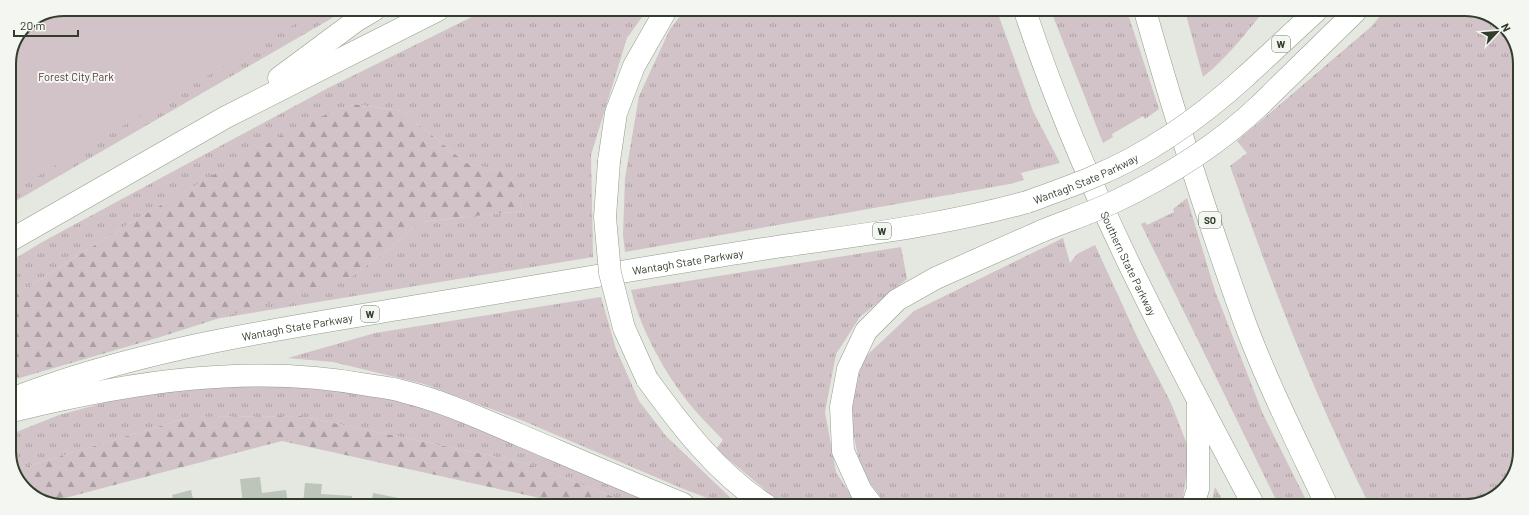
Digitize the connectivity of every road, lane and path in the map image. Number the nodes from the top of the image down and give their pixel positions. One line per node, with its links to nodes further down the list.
1 (364, 16): 8 (highway)
2 (426, 16): 8 (highway)
3 (663, 16): 14 (highway, bridge)
4 (1027, 16): 11 (highway, Southern State Parkway)
5 (1147, 16): 18 (highway, SO)
6 (1311, 16): 10 (highway, Wantagh State Parkway / W, bridge)
7 (1351, 16): 15 (highway, bridge)
8 (226, 117): 9 (highway)
9 (16, 237)
10 (16, 397)
11 (1198, 401): 16 (highway); 17 (highway, Southern State Parkway)
12 (16, 410): 13 (highway)
13 (671, 499)
14 (757, 499)
15 (867, 499)
16 (1195, 499)
17 (1250, 499)
18 (1325, 499)

